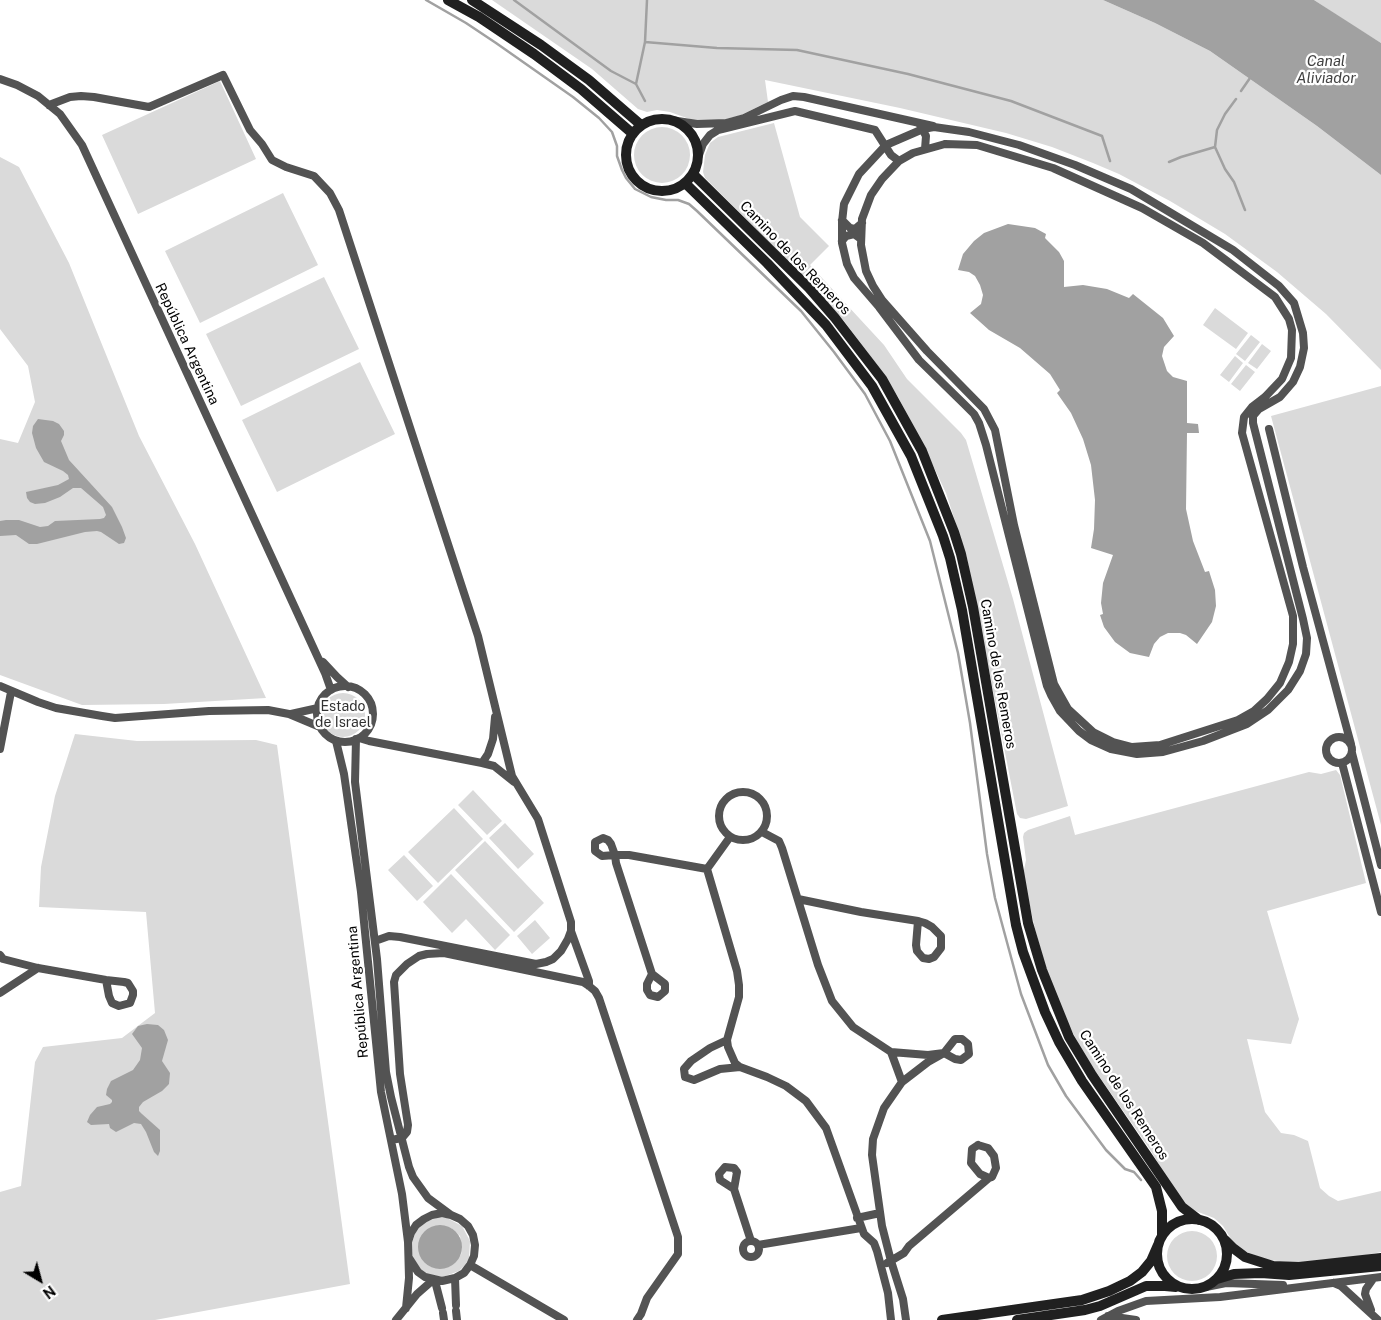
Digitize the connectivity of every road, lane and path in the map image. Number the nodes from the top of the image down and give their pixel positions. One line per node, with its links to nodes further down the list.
1 (448, 0): 10 (main road)
2 (472, 0): 7 (main road)
3 (0, 79): 4 (street, República Argentina)
4 (49, 105): 23 (street, República Argentina); 31 (street)
5 (672, 120): 6 (street); 7 (main road); 13 (main road)
6 (917, 122): 8 (street); 9 (street)
7 (641, 125): 10 (main road)
8 (943, 128): 9 (street); 24 (street)
9 (923, 129): 11 (street); 12 (street)
10 (633, 134): 16 (main road)
11 (886, 145): 13 (street); 14 (street); 17 (street)
12 (925, 149): 14 (street); 22 (street)
13 (698, 158): 15 (main road)
14 (899, 161): 18 (street)
15 (693, 174): 16 (main road); 74 (main road, Camino de los Remeros)
16 (685, 183): 76 (main road, Camino de los Remeros)
17 (842, 220): 18 (street); 20 (street)
18 (862, 223): 19 (street)
19 (861, 239): 20 (street); 25 (street)
20 (842, 240): 26 (street)
21 (1268, 429): 37 (street)
22 (1292, 649): 24 (street); 25 (street)
23 (315, 652): 28 (street, República Argentina); 29 (street, República Argentina)
24 (1306, 654): 26 (street)
25 (1283, 675): 26 (street)
26 (1293, 682)
27 (0, 686): 30 (street)
28 (349, 687): 29 (street); 35 (street)
29 (331, 690): 32 (street)
30 (12, 692): 33 (street); 38 (street)
31 (495, 705): 40 (street); 42 (street)
32 (318, 708): 33 (street); 34 (street)
33 (289, 714): 34 (street)
34 (320, 727): 36 (street)
35 (358, 739): 36 (street); 40 (street); 44 (street, República Argentina)
36 (336, 741): 45 (street, República Argentina)
37 (1351, 744): 39 (street); 41 (street)
38 (0, 749)
39 (1352, 753): 41 (street); 47 (street)
40 (482, 763): 42 (street)
41 (1342, 763): 50 (street)
42 (517, 784): 52 (street)
43 (762, 832): 46 (street); 46 (street); 49 (street)
44 (362, 833): 45 (street); 53 (street, República Argentina)
45 (353, 834): 55 (street, República Argentina)
46 (730, 836): 48 (street)
47 (1381, 865)
48 (706, 869): 58 (street); 62 (street)
49 (798, 899): 51 (street); 63 (street)
50 (1381, 912)
51 (918, 922): 51 (street)
52 (571, 930): 53 (street); 60 (street)
53 (375, 941): 56 (street, República Argentina)
54 (1, 958): 57 (street)
55 (368, 959): 56 (street); 65 (street, República Argentina)
56 (378, 959): 65 (street, República Argentina)
57 (38, 968): 59 (street); 61 (street)
58 (652, 974)
59 (106, 980)
60 (589, 986): 67 (street); 104 (street)
61 (0, 993)
62 (727, 1040): 64 (street); 64 (street)
63 (891, 1052): 66 (street); 66 (street)
64 (740, 1067): 73 (street)
65 (384, 1080): 67 (street, República Argentina); 68 (street, República Argentina)
66 (902, 1082): 71 (street)
67 (402, 1138): 68 (street); 72 (street, República Argentina)
68 (391, 1140): 79 (street, República Argentina)
69 (989, 1178): 84 (street)
70 (734, 1189): 75 (street)
71 (880, 1213): 73 (street); 77 (street)
72 (451, 1215): 79 (street); 85 (street)
73 (857, 1218): 75 (street)
74 (1199, 1220): 76 (main road); 78 (main road)
75 (861, 1228): 80 (street)
76 (1162, 1235): 81 (main road)
77 (885, 1239): 80 (street); 84 (street)
78 (1224, 1240): 83 (main road); 90 (main road)
79 (408, 1242): 82 (street)
80 (874, 1243): 86 (street)
81 (1158, 1245): 95 (main road); 107 (main road)
82 (409, 1258): 91 (street); 96 (street)
83 (1381, 1258)
84 (891, 1261): 86 (street); 106 (street)
85 (470, 1265): 88 (street); 103 (street)
86 (881, 1265): 105 (street)
87 (1381, 1266): 90 (main road)
88 (455, 1278): 91 (street); 98 (street)
89 (1377, 1278): 92 (street); 100 (street)
90 (1217, 1279): 93 (main road)
91 (434, 1280): 96 (street); 97 (street)
92 (1334, 1283): 94 (street); 100 (street)
93 (1206, 1287): 94 (street); 95 (main road)
94 (1292, 1287): 99 (street)
95 (1180, 1288): 108 (main road)
96 (406, 1308): 101 (street)
97 (443, 1314)
98 (456, 1314): 102 (street)
99 (1104, 1318): 109 (street)
100 (1376, 1318)
101 (396, 1320)
102 (452, 1320)
103 (564, 1320)
104 (637, 1320)
105 (891, 1320)
106 (906, 1320)
107 (942, 1320)
108 (1017, 1320)
109 (1136, 1320)

